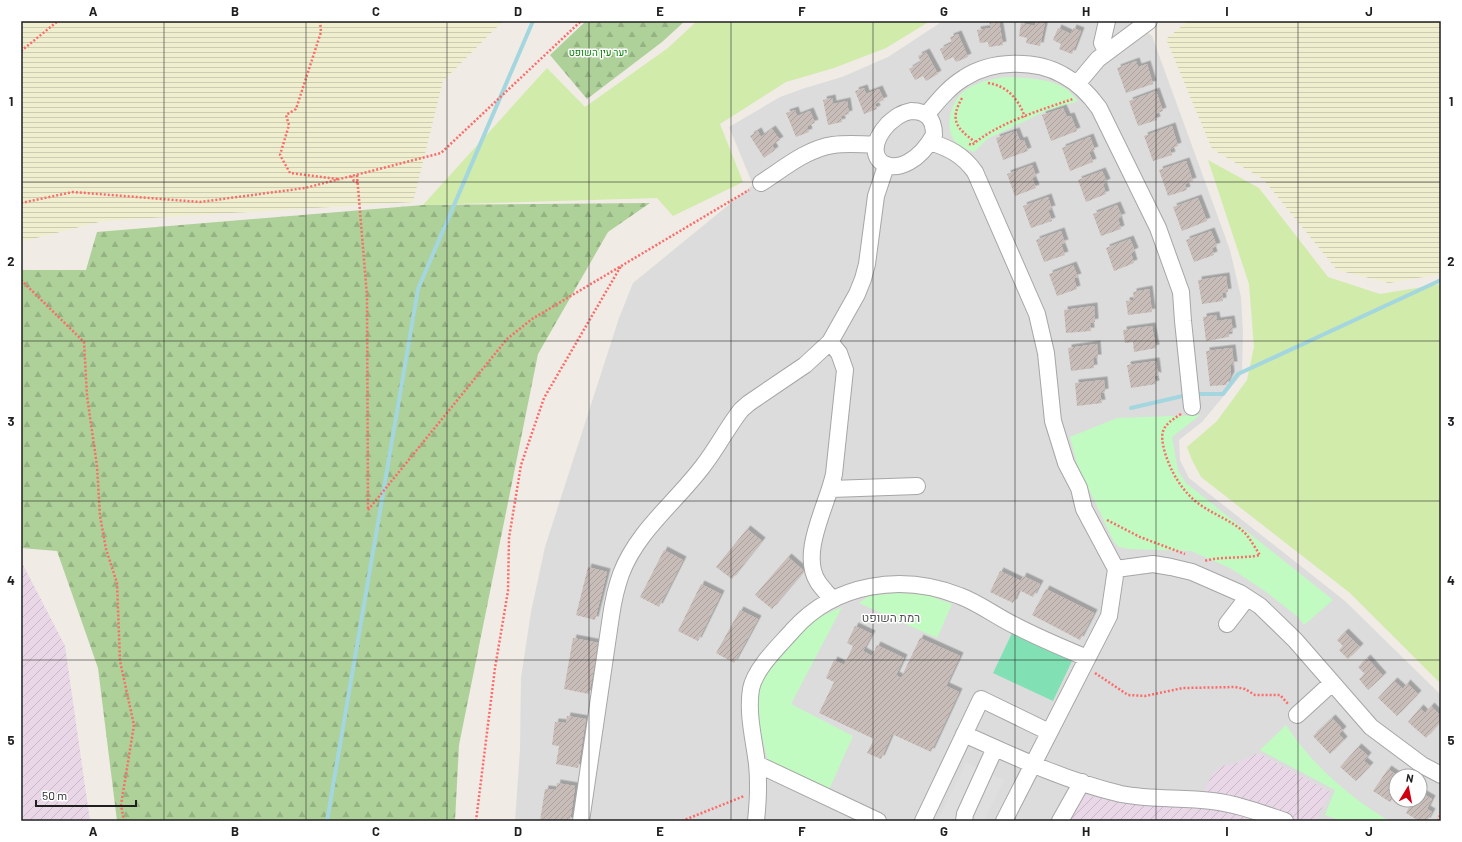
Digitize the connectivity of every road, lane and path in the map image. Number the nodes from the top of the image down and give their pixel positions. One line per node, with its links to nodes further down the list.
1 (58, 21): 6 (path)
2 (320, 21): 21 (path)
3 (582, 21): 19 (path)
4 (1107, 21): 7 (street)
5 (1149, 21): 7 (street)
6 (21, 51)
7 (1107, 52): 9 (street)
8 (987, 83): 13 (path)
9 (1077, 84): 11 (street); 12 (street)
10 (968, 93): 15 (path)
11 (1089, 95): 13 (path); 28 (street)
12 (927, 114): 14 (street); 17 (street)
13 (1025, 117): 15 (path)
14 (930, 142): 18 (street); 36 (street)
15 (975, 142): 16 (path)
16 (967, 143)
17 (876, 145): 18 (street); 23 (street)
18 (886, 166): 27 (street)
19 (357, 175): 20 (path); 22 (path)
20 (351, 176): 21 (path); 22 (path)
21 (340, 179): 24 (path)
22 (358, 183): 25 (path)
23 (761, 183): 25 (path)
24 (21, 203)
25 (621, 266): 53 (path)
26 (21, 280): 52 (path)
27 (830, 342): 30 (street); 54 (street)
28 (1192, 407): 34 (path)
29 (916, 486): 30 (street)
30 (831, 489): 38 (street)
31 (1105, 519): 32 (path)
32 (1190, 556)
33 (1197, 559): 34 (path)
34 (1204, 562): 35 (path)
35 (1211, 565)
36 (1116, 569): 37 (street); 40 (street)
37 (1247, 598): 39 (street); 41 (street)
38 (832, 599): 40 (street); 46 (street)
39 (1227, 624)
40 (1085, 662): 42 (path); 43 (street)
41 (1332, 683): 42 (street); 48 (street)
42 (1297, 715)
43 (1049, 732): 44 (street); 47 (street)
44 (964, 734): 45 (street); 58 (street)
45 (995, 748): 47 (street); 59 (street)
46 (757, 764): 50 (street); 57 (street)
47 (1033, 766): 49 (street); 60 (street)
48 (1441, 775)
49 (1082, 782): 61 (street); 62 (street)
50 (758, 792): 55 (path); 56 (street)
51 (1441, 812): 63 (path)
52 (124, 821)
53 (476, 821)
54 (581, 821)
55 (682, 821)
56 (756, 821)
57 (878, 821)
58 (923, 821)
59 (964, 821)
60 (1004, 821)
61 (1060, 821)
62 (1285, 821)
63 (1438, 821)

